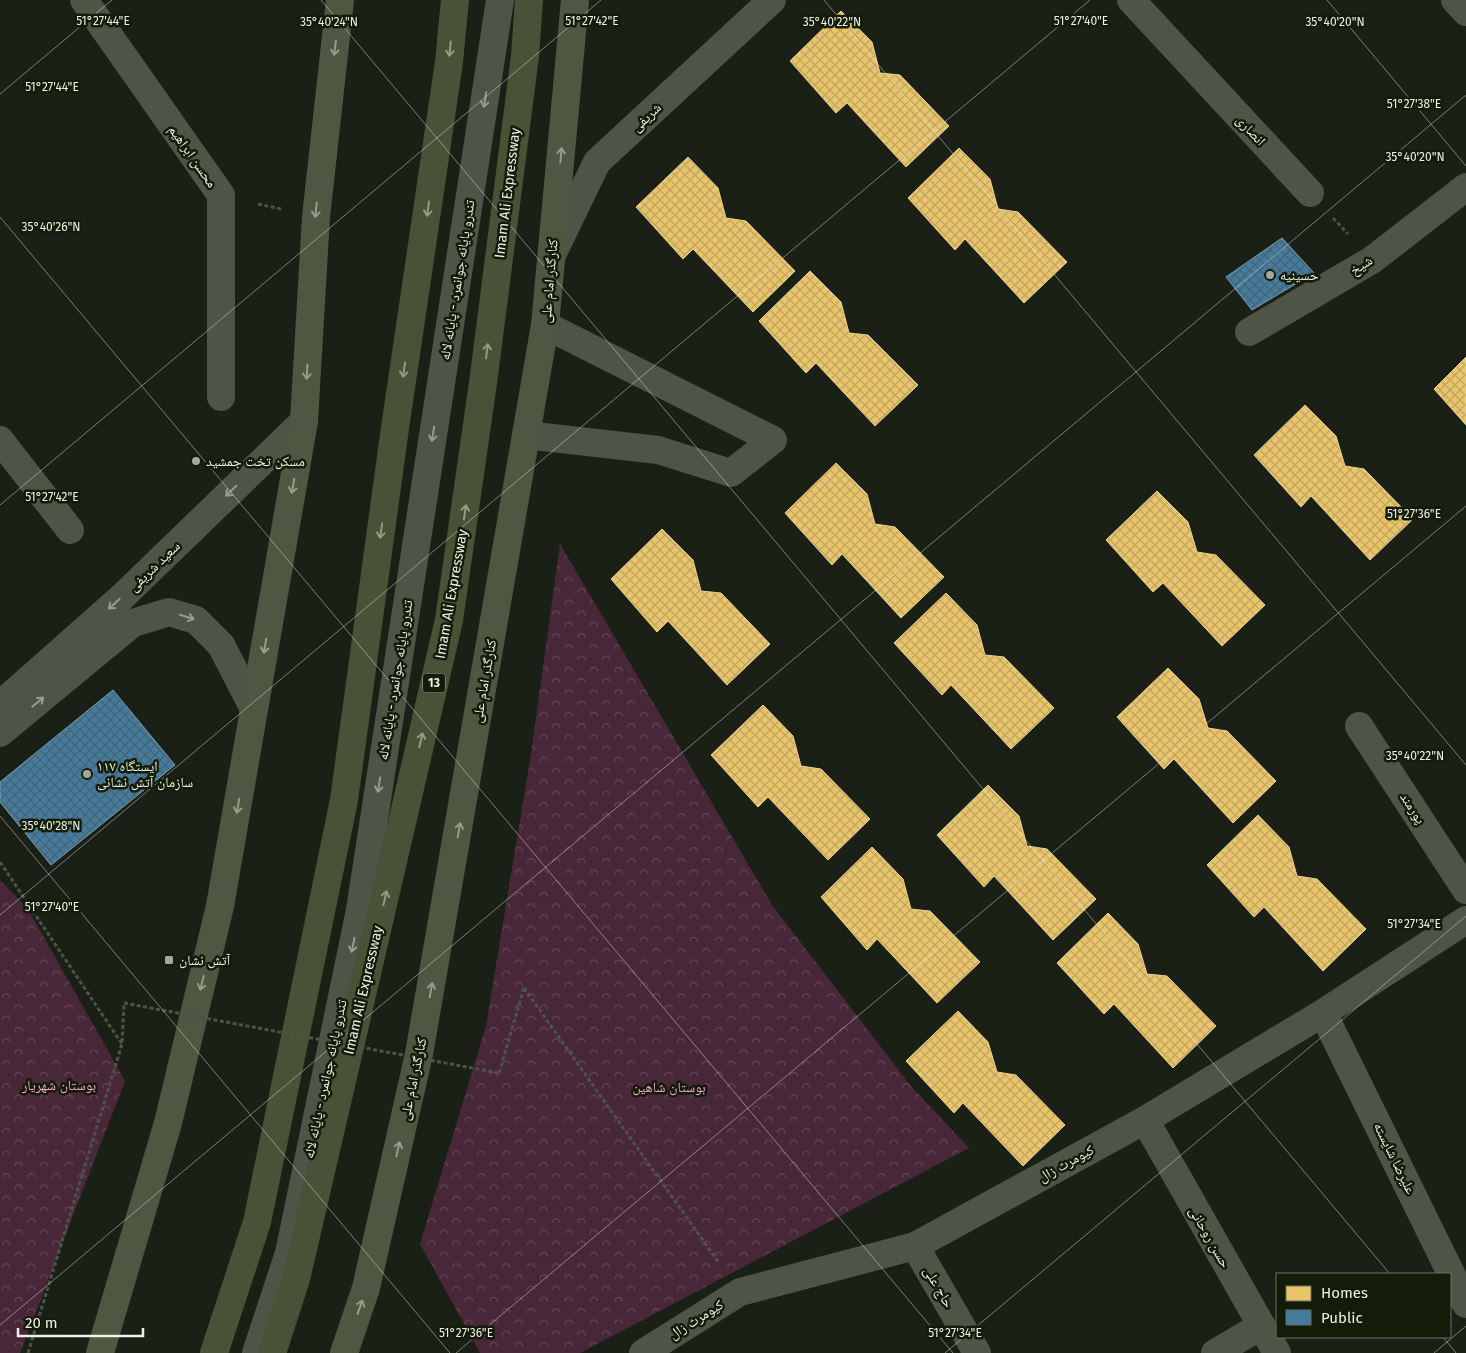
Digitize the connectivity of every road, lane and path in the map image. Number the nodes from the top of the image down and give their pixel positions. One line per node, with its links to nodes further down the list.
1 (84, 0): 13 (street, محسن ابراهیم)
2 (340, 0): 14 (main road, one-way to 14)
3 (455, 0): 43 (highway, one-way to 43)
4 (500, 0): 44 (street, تندرو پایانه جوانمرد - پایانه لاله, one-way to 44)
5 (529, 0): 45 (highway, Imam Ali Expressway / 13, one-way to 5)
6 (575, 0): 15 (main road, کنارگذر امام علی, one-way to 6)
7 (772, 0): 15 (street, شریفی)
8 (1131, 0): 12 (street, انصاری)
9 (1456, 0): 10 (street)
10 (1466, 12)
11 (1466, 187): 16 (street, شیخ)
12 (1310, 193): 16 (path)
13 (221, 195): 14 (path); 19 (street, محسن ابراهیم)
14 (316, 217): 20 (main road, one-way to 20)
15 (552, 256): 17 (main road, کنارگذر امام علی)
16 (1372, 260): 18 (street, شیخ)
17 (545, 325): 21 (main road, کنارگذر امام علی); 21 (street)
18 (1249, 332)
19 (221, 397)
20 (304, 421): 24 (street, سعید شریفی, one-way to 24); 25 (main road, one-way to 25)
21 (526, 435): 46 (main road, کنارگذر امام علی, one-way to 21)
22 (0, 440): 23 (street)
23 (70, 530)
24 (0, 705)
25 (254, 709): 27 (street, one-way to 25); 42 (main road, one-way to 42)
26 (1359, 726): 29 (street, پورمند)
27 (0, 733)
28 (0, 862): 32 (path)
29 (1466, 890)
30 (1466, 920): 31 (street, کیومرث زال)
31 (1323, 1013): 33 (street, کیومرث زال); 35 (street, علیرضا شایسته)
32 (122, 1044): 37 (path, bridge); 41 (path)
33 (1144, 1120): 34 (street, کیومرث زال); 39 (street, حسن روحانی)
34 (915, 1246): 37 (street, کیومرث زال); 47 (street, حاج علی)
35 (1451, 1273)
36 (1451, 1273): 38 (street, علیرضا شایسته)
37 (740, 1292): 40 (street, کیومرث زال)
38 (1466, 1304)
39 (1261, 1326): 48 (street); 49 (street, حسن روحانی)
40 (656, 1349)
41 (28, 1353)
42 (100, 1353)
43 (214, 1353)
44 (256, 1353)
45 (272, 1353)
46 (344, 1353)
47 (978, 1353)
48 (1215, 1353)
49 (1276, 1353)

